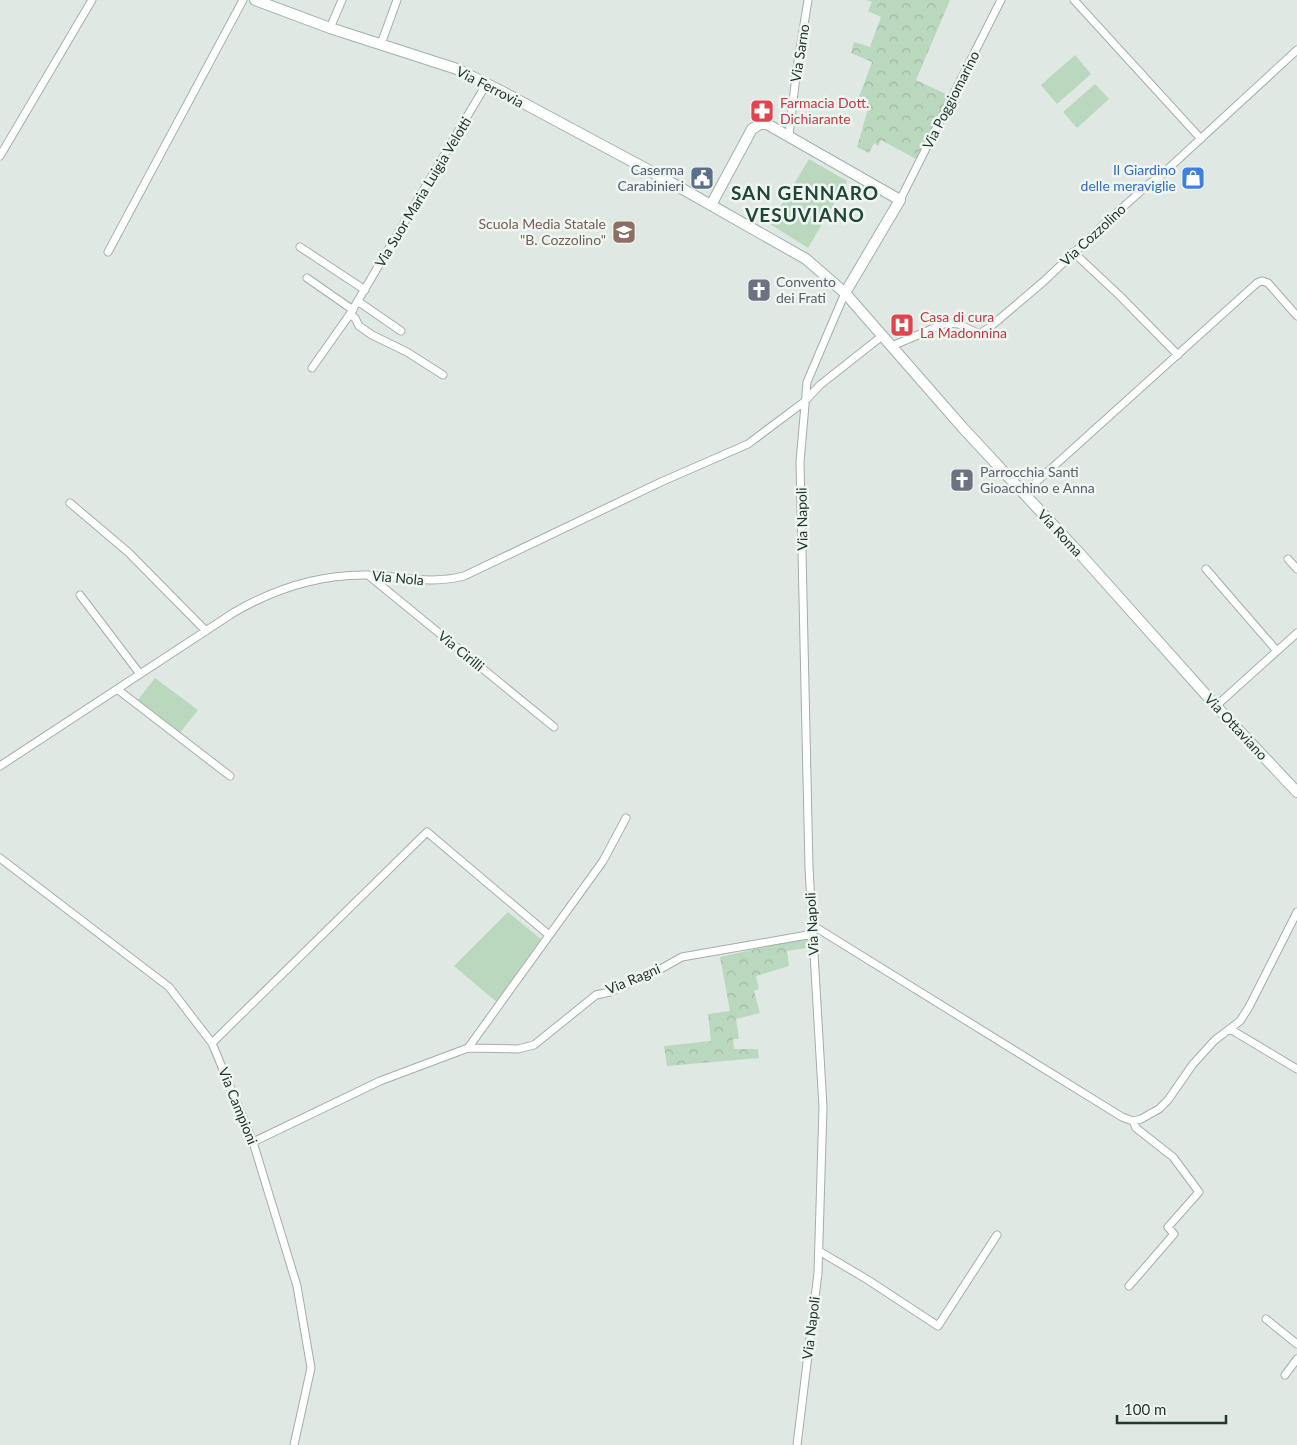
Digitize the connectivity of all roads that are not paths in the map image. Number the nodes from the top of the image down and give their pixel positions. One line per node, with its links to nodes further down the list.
1 (92, 0): 15 (street)
2 (243, 0): 19 (street)
3 (255, 0): 9 (main road, Via Ferrovia)
4 (342, 0): 9 (street)
5 (397, 0): 10 (street)
6 (808, 0): 13 (street, Via Sarno)
7 (1001, 0): 16 (street, Via Poggiomarino)
8 (1074, 0): 14 (street)
9 (330, 28): 10 (main road, Via Ferrovia)
10 (381, 44): 12 (main road, Via Ferrovia)
11 (1297, 50): 14 (street, Via Cozzolino)
12 (487, 84): 17 (main road, Via Ferrovia); 22 (street, Via Suor Maria Luigia Velotti)
13 (789, 135): 16 (main road); 17 (main road)
14 (1201, 139): 20 (street, Via Cozzolino)
15 (0, 156)
16 (900, 200): 23 (main road)
17 (711, 204): 23 (main road, Via Ferrovia)
18 (300, 247): 22 (street)
19 (108, 252)
20 (1073, 252): 29 (street, Via Cozzolino); 30 (street)
21 (308, 278): 25 (street)
22 (365, 290): 24 (street, Via Suor Maria Luigia Velotti)
23 (845, 293): 28 (main road, Via Roma); 33 (street, Via Napoli)
24 (359, 302): 25 (street, Via Suor Maria Luigia Velotti); 27 (street)
25 (352, 312): 31 (street, Via Suor Maria Luigia Velotti); 32 (street)
26 (1297, 316): 30 (street)
27 (401, 331)
28 (882, 336): 29 (main road, Via Roma); 33 (street, Via Nola)
29 (892, 346): 34 (main road, Via Roma)
30 (1178, 355): 34 (street)
31 (312, 368)
32 (443, 375)
33 (804, 402): 39 (street, Via Nola); 55 (street, Via Napoli)
34 (1023, 494): 44 (main road, Via Roma)
35 (70, 502): 41 (street)
36 (1288, 559): 38 (street)
37 (1206, 569): 43 (street)
38 (1297, 569)
39 (368, 575): 41 (street, Via Nola); 48 (street, Via Cirilli)
40 (80, 595): 45 (street)
41 (206, 631): 45 (street, Via Nola)
42 (1297, 634): 43 (street)
43 (1277, 651): 47 (street)
44 (1176, 661): 47 (main road, Via Ottaviano)
45 (140, 674): 46 (street, Via Nola)
46 (117, 689): 49 (street, Via Nola); 50 (street)
47 (1216, 706): 51 (main road, Via Ottaviano)
48 (554, 727)
49 (0, 766)
50 (230, 776)
51 (1297, 792)
52 (626, 818): 57 (street)
53 (0, 858): 59 (street, Via Campioni)
54 (1297, 912): 58 (street)
55 (812, 925): 56 (street, Via Napoli); 62 (street)
56 (813, 934): 60 (street, Via Ragni); 65 (street, Via Napoli)
57 (549, 935): 59 (street); 60 (street)
58 (1230, 1029): 61 (street); 62 (street)
59 (212, 1043): 63 (street, Via Campioni)
60 (468, 1048): 63 (street, Via Ragni)
61 (1297, 1069)
62 (1132, 1121): 66 (street)
63 (253, 1142): 71 (street, Via Campioni)
64 (997, 1235): 65 (street)
65 (818, 1251): 72 (street, Via Napoli)
66 (1129, 1286)
67 (1266, 1319): 68 (street)
68 (1297, 1344)
69 (1297, 1359): 70 (street)
70 (1285, 1375)
71 (294, 1445)
72 (797, 1445)

